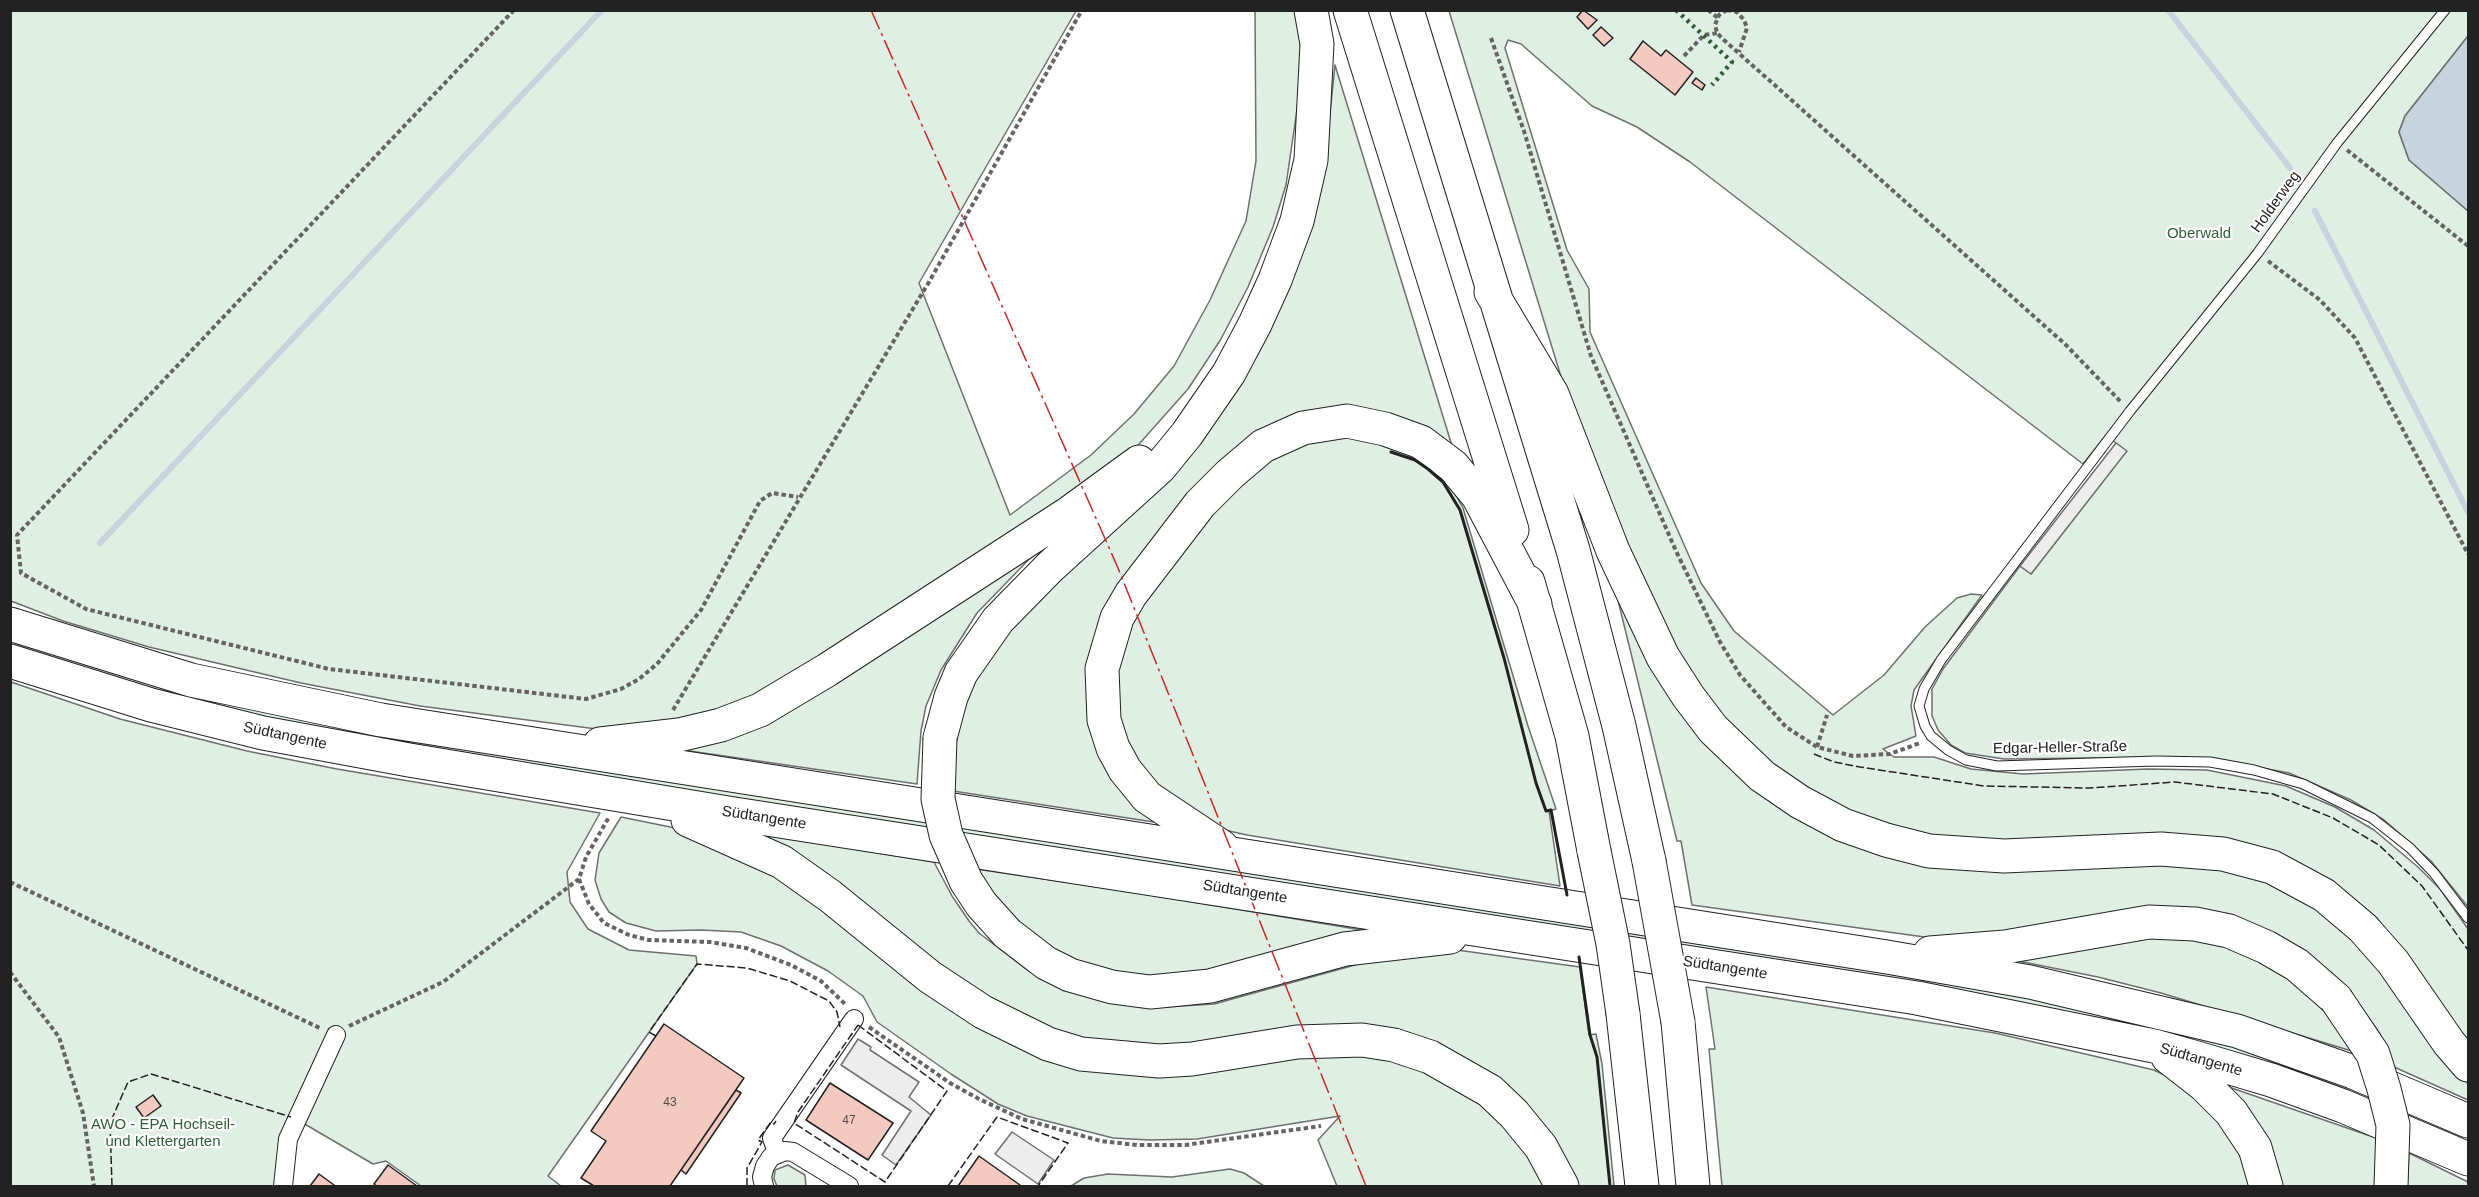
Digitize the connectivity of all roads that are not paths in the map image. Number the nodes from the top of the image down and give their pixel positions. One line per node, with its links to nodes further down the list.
1 (1311, 10): 6 (highway)
2 (1350, 10): 7 (highway)
3 (1407, 10): 5 (highway)
4 (2445, 10): 10 (lane, Holderweg)
5 (1491, 292): 20 (highway); 29 (highway, bridge)
6 (1202, 411): 11 (highway); 15 (highway, bridge)
7 (1535, 604): 13 (highway); 28 (highway, bridge)
8 (10, 624): 11 (highway)
9 (10, 661): 12 (highway, Südtangente)
10 (1931, 736): 14 (lane, Edgar-Heller-Straße)
11 (556, 749): 13 (highway)
12 (636, 798): 15 (highway, Südtangente); 27 (highway)
13 (1234, 854): 16 (highway)
14 (2469, 918)
15 (1494, 932): 19 (highway, Südtangente)
16 (1887, 957): 21 (highway); 31 (highway, bridge)
17 (859, 1022): 22 (street)
18 (336, 1035): 24 (street)
19 (2154, 1046): 23 (highway, Südtangente); 30 (highway)
20 (2469, 1065)
21 (2469, 1121)
22 (777, 1154): 25 (street); 26 (street)
23 (2469, 1159)
24 (283, 1186)
25 (764, 1186)
26 (849, 1186)
27 (1562, 1186)
28 (1642, 1186)
29 (1693, 1186)
30 (2266, 1186)
31 (2391, 1186)

